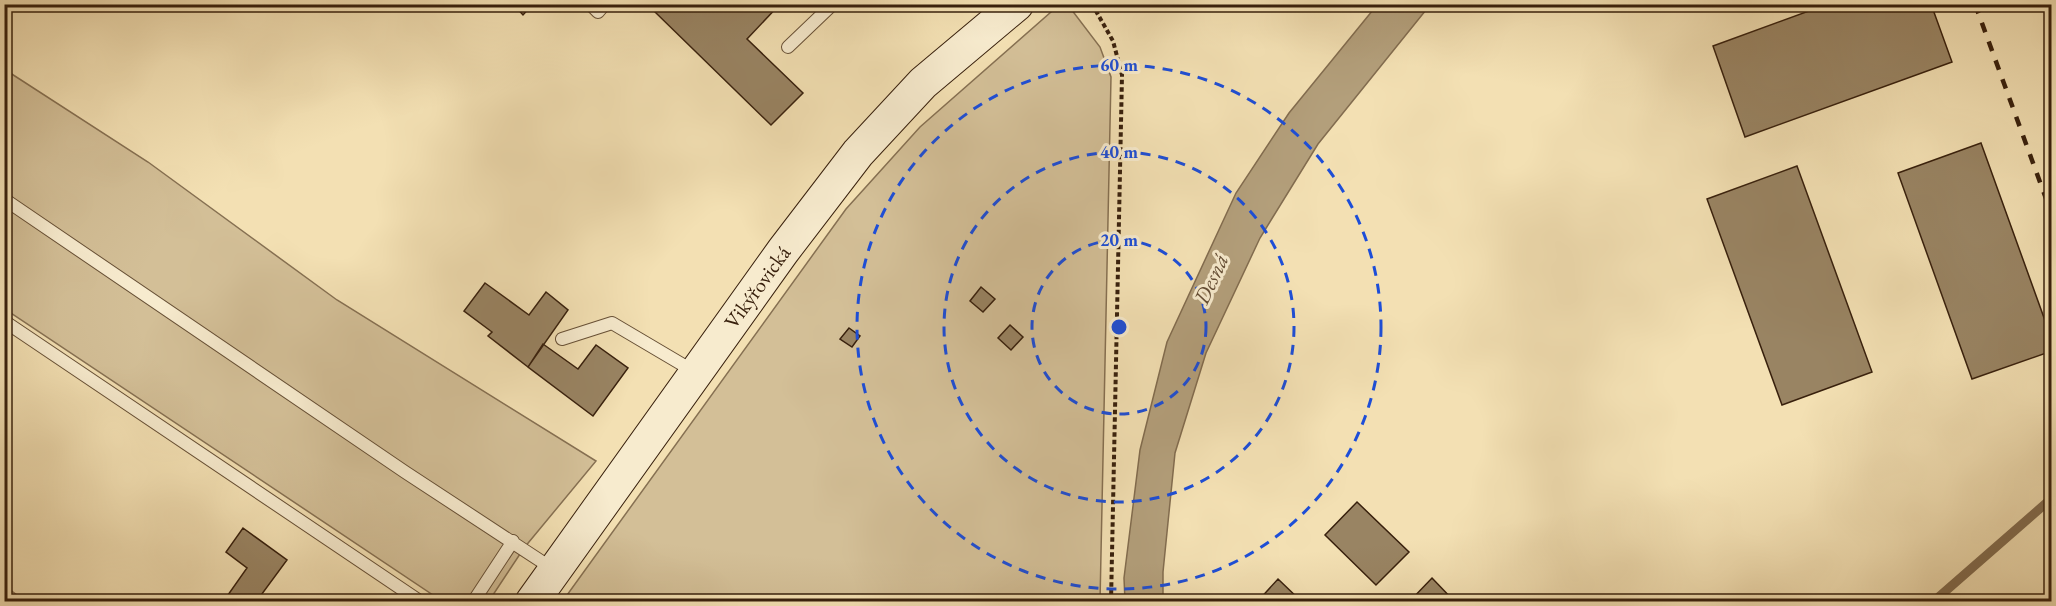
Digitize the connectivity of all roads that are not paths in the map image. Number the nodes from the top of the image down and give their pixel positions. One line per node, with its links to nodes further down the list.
1 (590, 4): 2 (lane)
2 (605, 4)
3 (833, 4): 5 (lane)
4 (1017, 4): 9 (street, Vikýřovická)
5 (788, 47)
6 (4, 199): 10 (lane)
7 (4, 321): 12 (lane)
8 (562, 339): 9 (lane)
9 (696, 373): 11 (street, Vikýřovická)
10 (513, 541): 11 (lane); 13 (lane)
11 (554, 570): 14 (street, Vikýřovická)
12 (421, 602)
13 (473, 602)
14 (532, 602)

